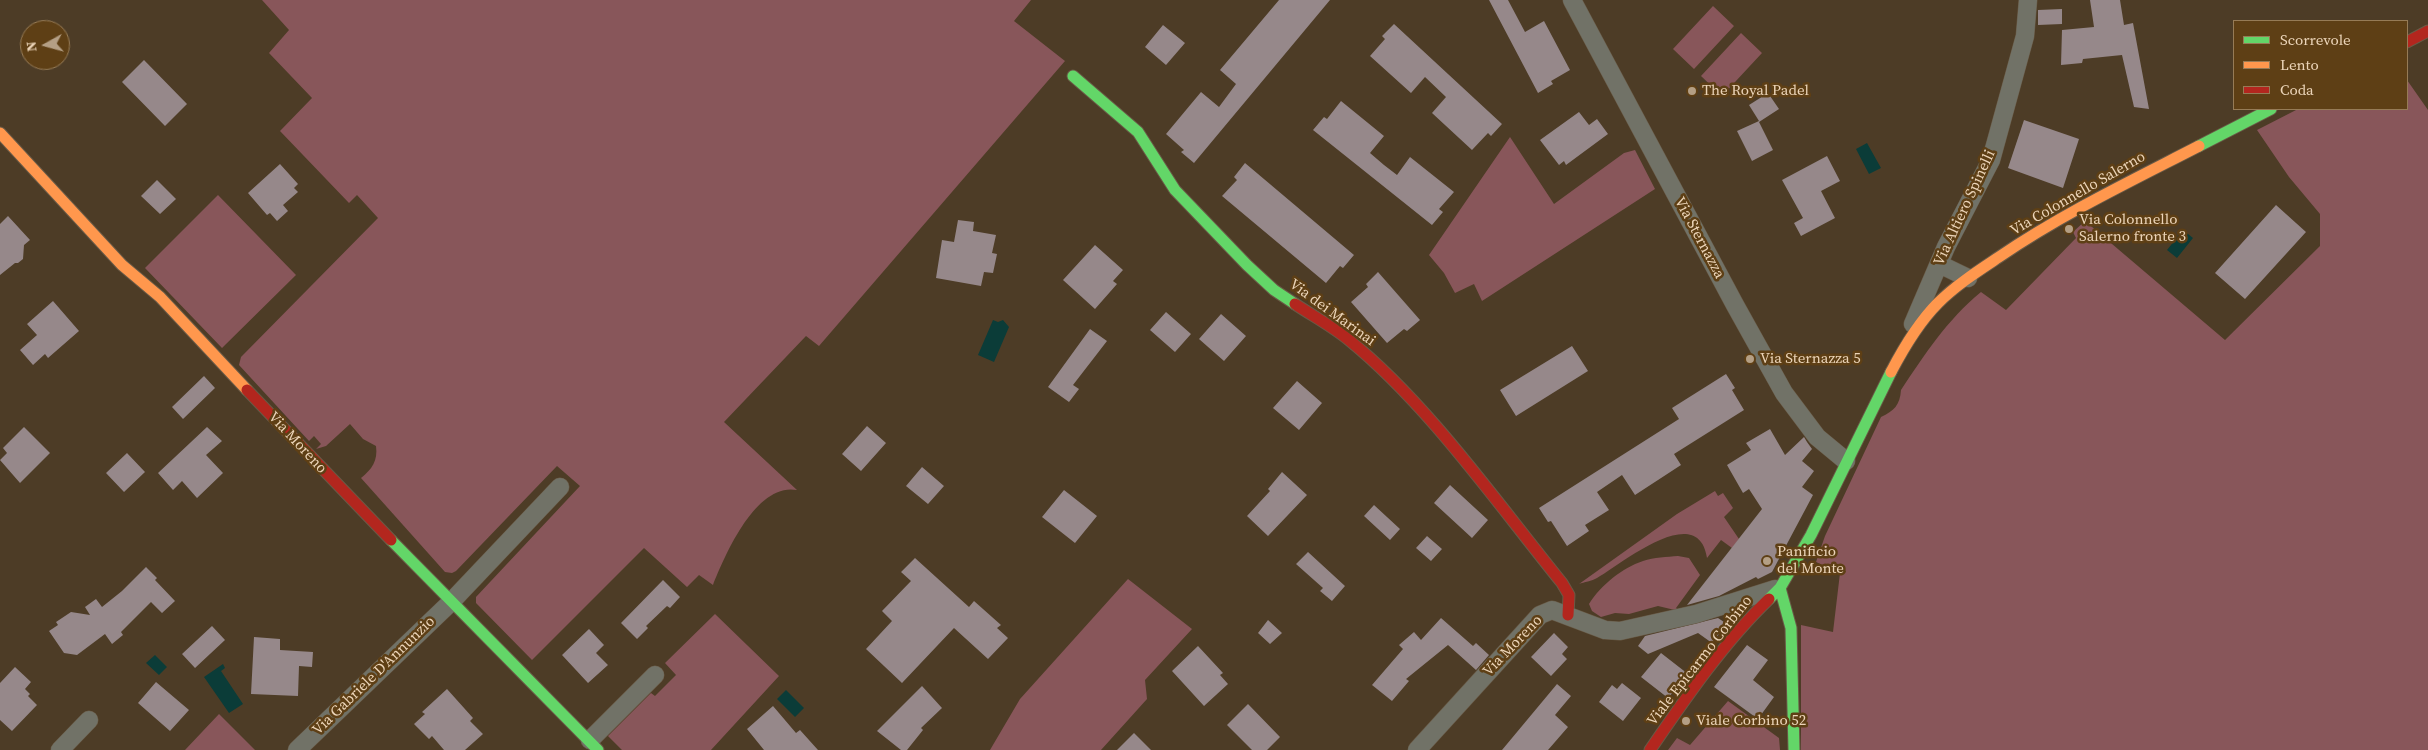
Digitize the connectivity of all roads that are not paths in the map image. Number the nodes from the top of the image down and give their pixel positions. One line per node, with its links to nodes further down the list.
1 (1572, 0): 11 (street, Via Sternazza)
2 (2024, 2): 8 (street, Via Altiero Spinelli)
3 (2428, 31): 4 (street)
4 (2408, 41)
5 (1073, 76): 16 (street, Via dei Marinai)
6 (2270, 110): 9 (street, Via Colonnello Salerno)
7 (0, 133): 14 (street, Via Moreno)
8 (1938, 264): 9 (street); 10 (street, Via Altiero Spinelli)
9 (1968, 278): 10 (street, Via Colonnello Salerno)
10 (1901, 352): 11 (street, Via Colonnello Salerno)
11 (1846, 462): 13 (street, Viale Epicarmo Corbino)
12 (560, 487): 14 (street, Via Gabriele D'Annunzio)
13 (1780, 588): 15 (street, Via Moreno); 17 (street, Viale Epicarmo Corbino); 25 (street)
14 (452, 602): 20 (street, Via Moreno); 22 (street, Via Gabriele D'Annunzio)
15 (1736, 602): 16 (street, Via Moreno); 17 (street)
16 (1568, 615): 23 (street, Via Moreno)
17 (1751, 616): 24 (street, Viale Epicarmo Corbino)
18 (655, 675): 20 (street)
19 (89, 720): 21 (street)
20 (595, 747)
21 (60, 750)
22 (297, 750)
23 (1417, 750)
24 (1650, 750)
25 (1794, 750)

